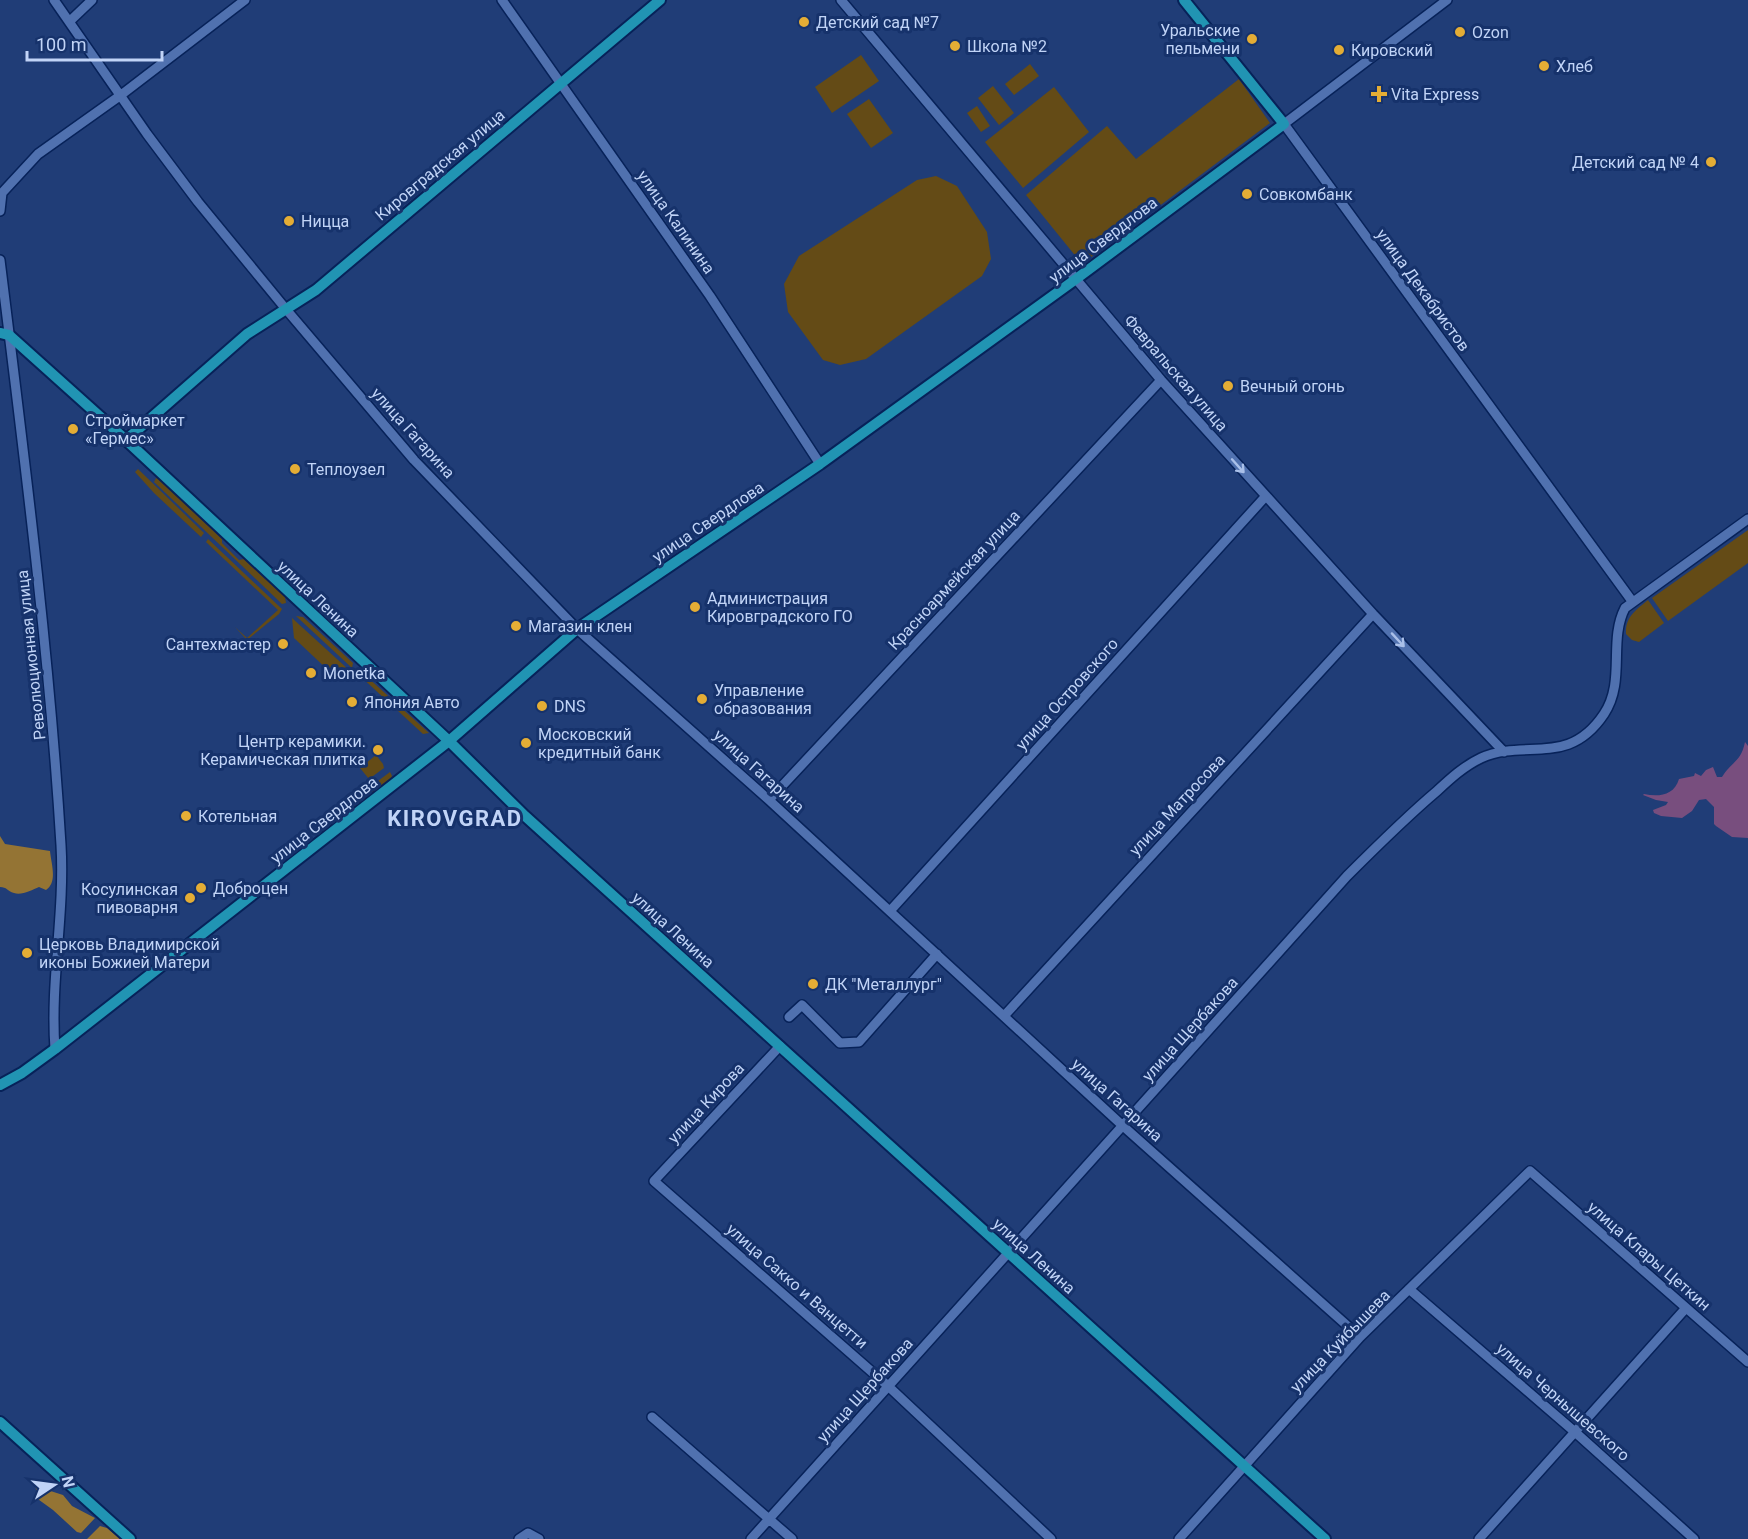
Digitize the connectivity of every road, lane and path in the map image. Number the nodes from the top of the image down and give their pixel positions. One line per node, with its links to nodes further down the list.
1 (54, 0): 9 (street, улица Гагарина)
2 (92, 0): 9 (street)
3 (245, 0): 11 (street)
4 (502, 0): 10 (street, улица Калинина)
5 (660, 0): 10 (main road, Кировградская улица)
6 (841, 0): 15 (street, Февральская улица)
7 (1184, 0): 12 (main road, улица Декабристов)
8 (1447, 0): 12 (street, улица Свердлова)
9 (70, 21): 11 (street, улица Гагарина)
10 (560, 83): 16 (main road, Кировградская улица); 20 (street, улица Калинина)
11 (121, 95): 13 (street); 16 (street, улица Гагарина)
12 (1284, 124): 15 (main road, улица Свердлова); 23 (street, улица Декабристов)
13 (0, 211)
14 (0, 260): 17 (street, Революционная улица)
15 (1076, 279): 18 (street, Февральская улица); 20 (main road, улица Свердлова)
16 (285, 308): 19 (main road, Кировградская улица); 25 (street, улица Гагарина)
17 (5, 334): 19 (main road, улица Ленина); 34 (street, Революционная улица)
18 (1161, 380): 21 (street, Февральская улица, one-way to 21); 28 (street, Красноармейская улица)
19 (126, 440): 26 (main road, улица Ленина)
20 (820, 464): 25 (main road, улица Свердлова)
21 (1265, 496): 24 (street, Февральская улица); 29 (street, улица Островского)
22 (1748, 519): 23 (street)
23 (1632, 601): 27 (street, улица Щербакова)
24 (1373, 614): 27 (street, Февральская улица, one-way to 27); 31 (street, улица Матросова)
25 (577, 630): 26 (main road, улица Свердлова); 28 (street, улица Гагарина)
26 (449, 741): 33 (main road, улица Ленина); 34 (main road, улица Свердлова)
27 (1504, 752): 36 (street, улица Щербакова)
28 (769, 800): 29 (street, улица Гагарина)
29 (890, 911): 30 (street, улица Гагарина)
30 (937, 954): 31 (street, улица Гагарина); 32 (street)
31 (1004, 1016): 36 (street, улица Гагарина)
32 (789, 1017)
33 (780, 1046): 38 (street, улица Кирова); 39 (main road, улица Ленина)
34 (55, 1049): 35 (main road, улица Свердлова)
35 (0, 1085)
36 (1124, 1126): 39 (street, улица Щербакова); 42 (street, улица Гагарина)
37 (1530, 1172): 40 (street, улица Куйбышева); 41 (street, улица Клары Цеткин)
38 (654, 1181): 44 (street, улица Сакко и Ванцетти)
39 (1007, 1253): 44 (street, улица Щербакова); 48 (main road, улица Ленина)
40 (1410, 1289): 42 (street, улица Куйбышева); 47 (street, улица Чернышевского)
41 (1686, 1308): 43 (street, улица Клары Цеткин); 47 (street)
42 (1360, 1337): 48 (street, улица Куйбышева)
43 (1748, 1362)
44 (888, 1386): 49 (street, улица Щербакова); 55 (street, улица Сакко и Ванцетти)
45 (652, 1417): 49 (street)
46 (0, 1422): 50 (main road)
47 (1575, 1432): 58 (street); 59 (street, улица Чернышевского)
48 (1244, 1466): 56 (street, улица Куйбышева); 57 (main road, улица Ленина)
49 (769, 1519): 53 (street, улица Щербакова); 54 (street)
50 (130, 1539)
51 (519, 1539): 52 (street)
52 (539, 1539)
53 (750, 1539)
54 (792, 1539)
55 (1051, 1539)
56 (1179, 1539)
57 (1325, 1539)
58 (1479, 1539)
59 (1694, 1539)

